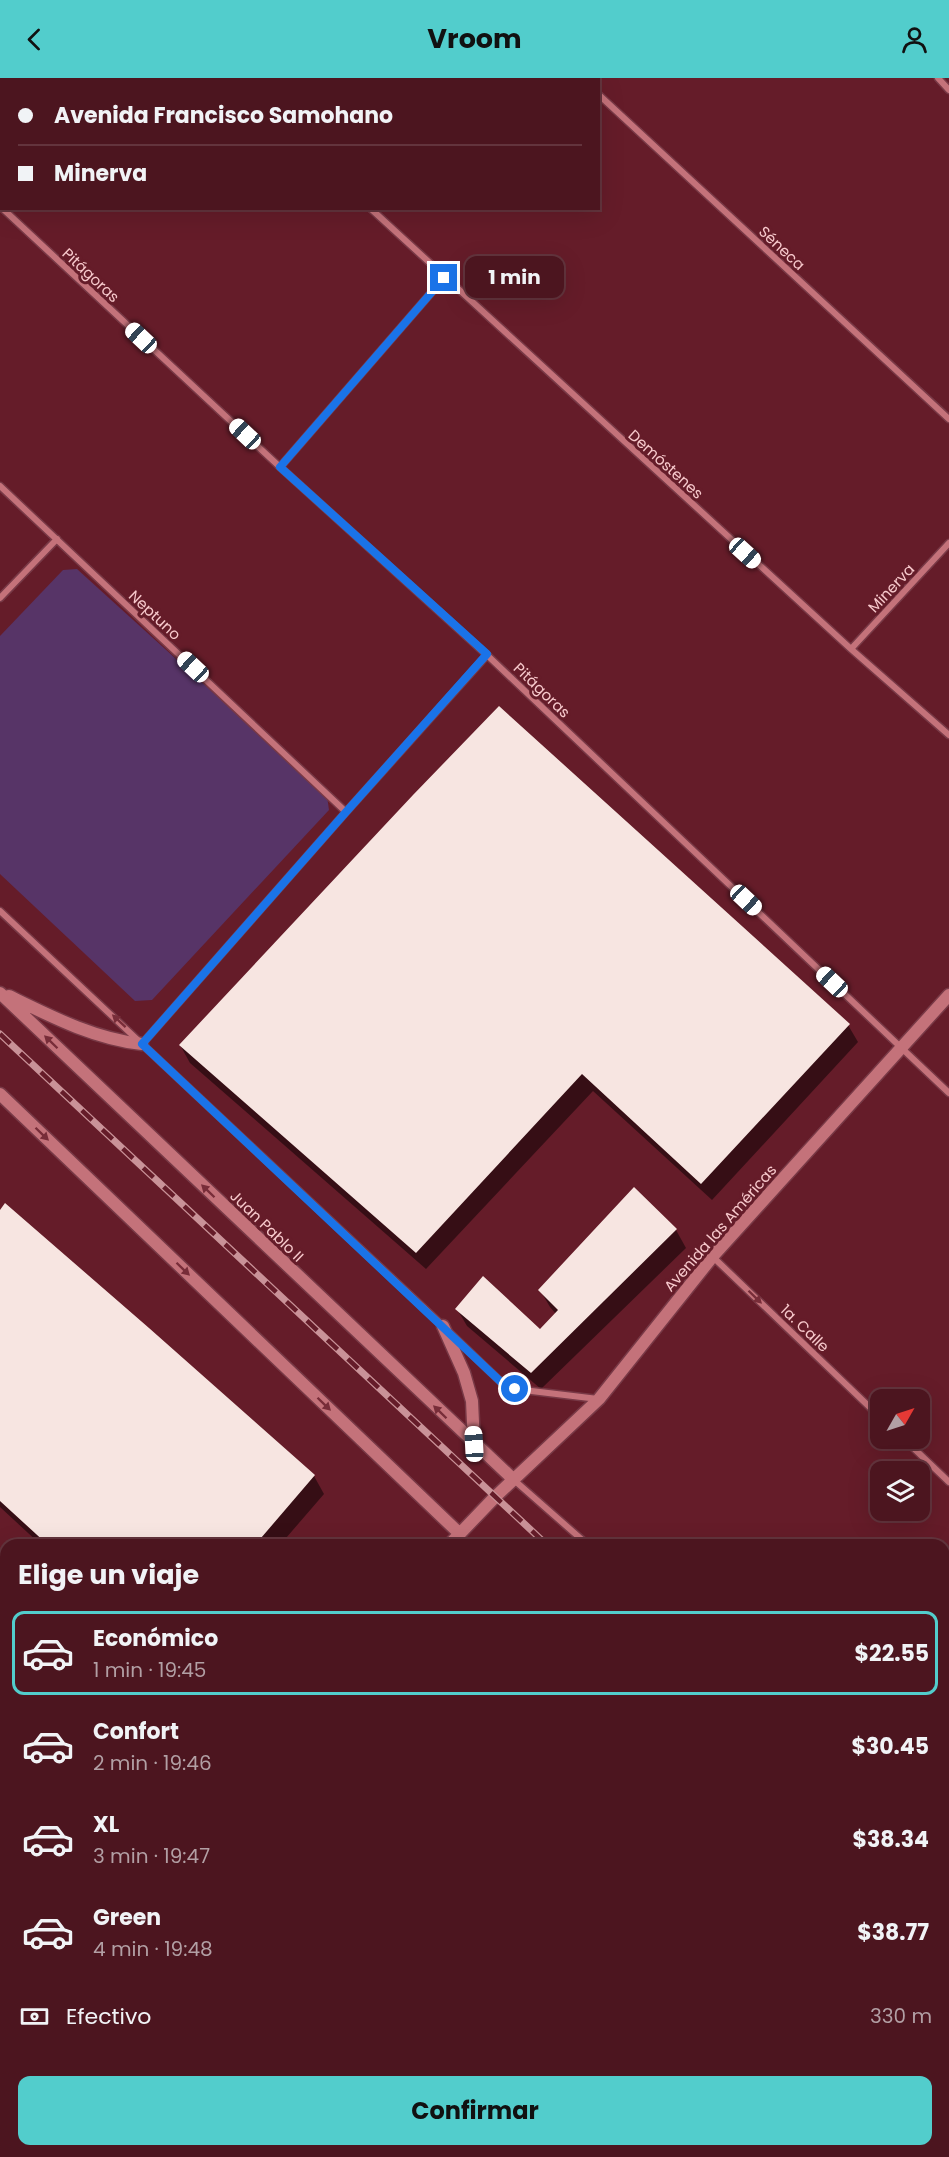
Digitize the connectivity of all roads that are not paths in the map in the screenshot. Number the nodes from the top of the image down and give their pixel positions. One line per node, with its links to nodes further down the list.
1 (938, 78): 2 (street)
2 (949, 90)
3 (600, 96): 7 (street, Séneca)
4 (3, 210): 8 (street, Pitágoras)
5 (372, 210): 6 (street, Demóstenes)
6 (444, 278): 8 (street); 13 (street, Demóstenes)
7 (949, 419)
8 (280, 467): 14 (street, Pitágoras)
9 (0, 486): 10 (street, Neptuno)
10 (57, 539): 12 (street); 16 (street, Neptuno)
11 (949, 543): 13 (street, Minerva)
12 (0, 598)
13 (851, 650): 15 (street, Demóstenes)
14 (487, 654): 16 (street); 21 (street, Pitágoras)
15 (949, 735)
16 (346, 812): 20 (street)
17 (0, 911): 20 (street, one-way to 17)
18 (0, 993): 20 (main road); 28 (main road, Juan Pablo II, one-way to 18)
19 (949, 995): 21 (main road, Avenida las Américas)
20 (142, 1044): 25 (street)
21 (900, 1048): 22 (street, Pitágoras); 24 (main road, Avenida las Américas)
22 (949, 1093)
23 (0, 1094): 32 (main road, one-way to 32)
24 (713, 1256): 26 (main road, Avenida las Américas); 27 (street, 1a. Calle, one-way to 27)
25 (443, 1326): 26 (street); 28 (main road)
26 (599, 1399): 30 (main road, Avenida las Américas)
27 (870, 1407)
28 (474, 1444): 30 (main road, Juan Pablo II)
29 (914, 1449): 31 (street)
30 (514, 1480): 32 (main road); 34 (street)
31 (949, 1482)
32 (460, 1534): 33 (main road)
33 (455, 1539)
34 (581, 1539)

